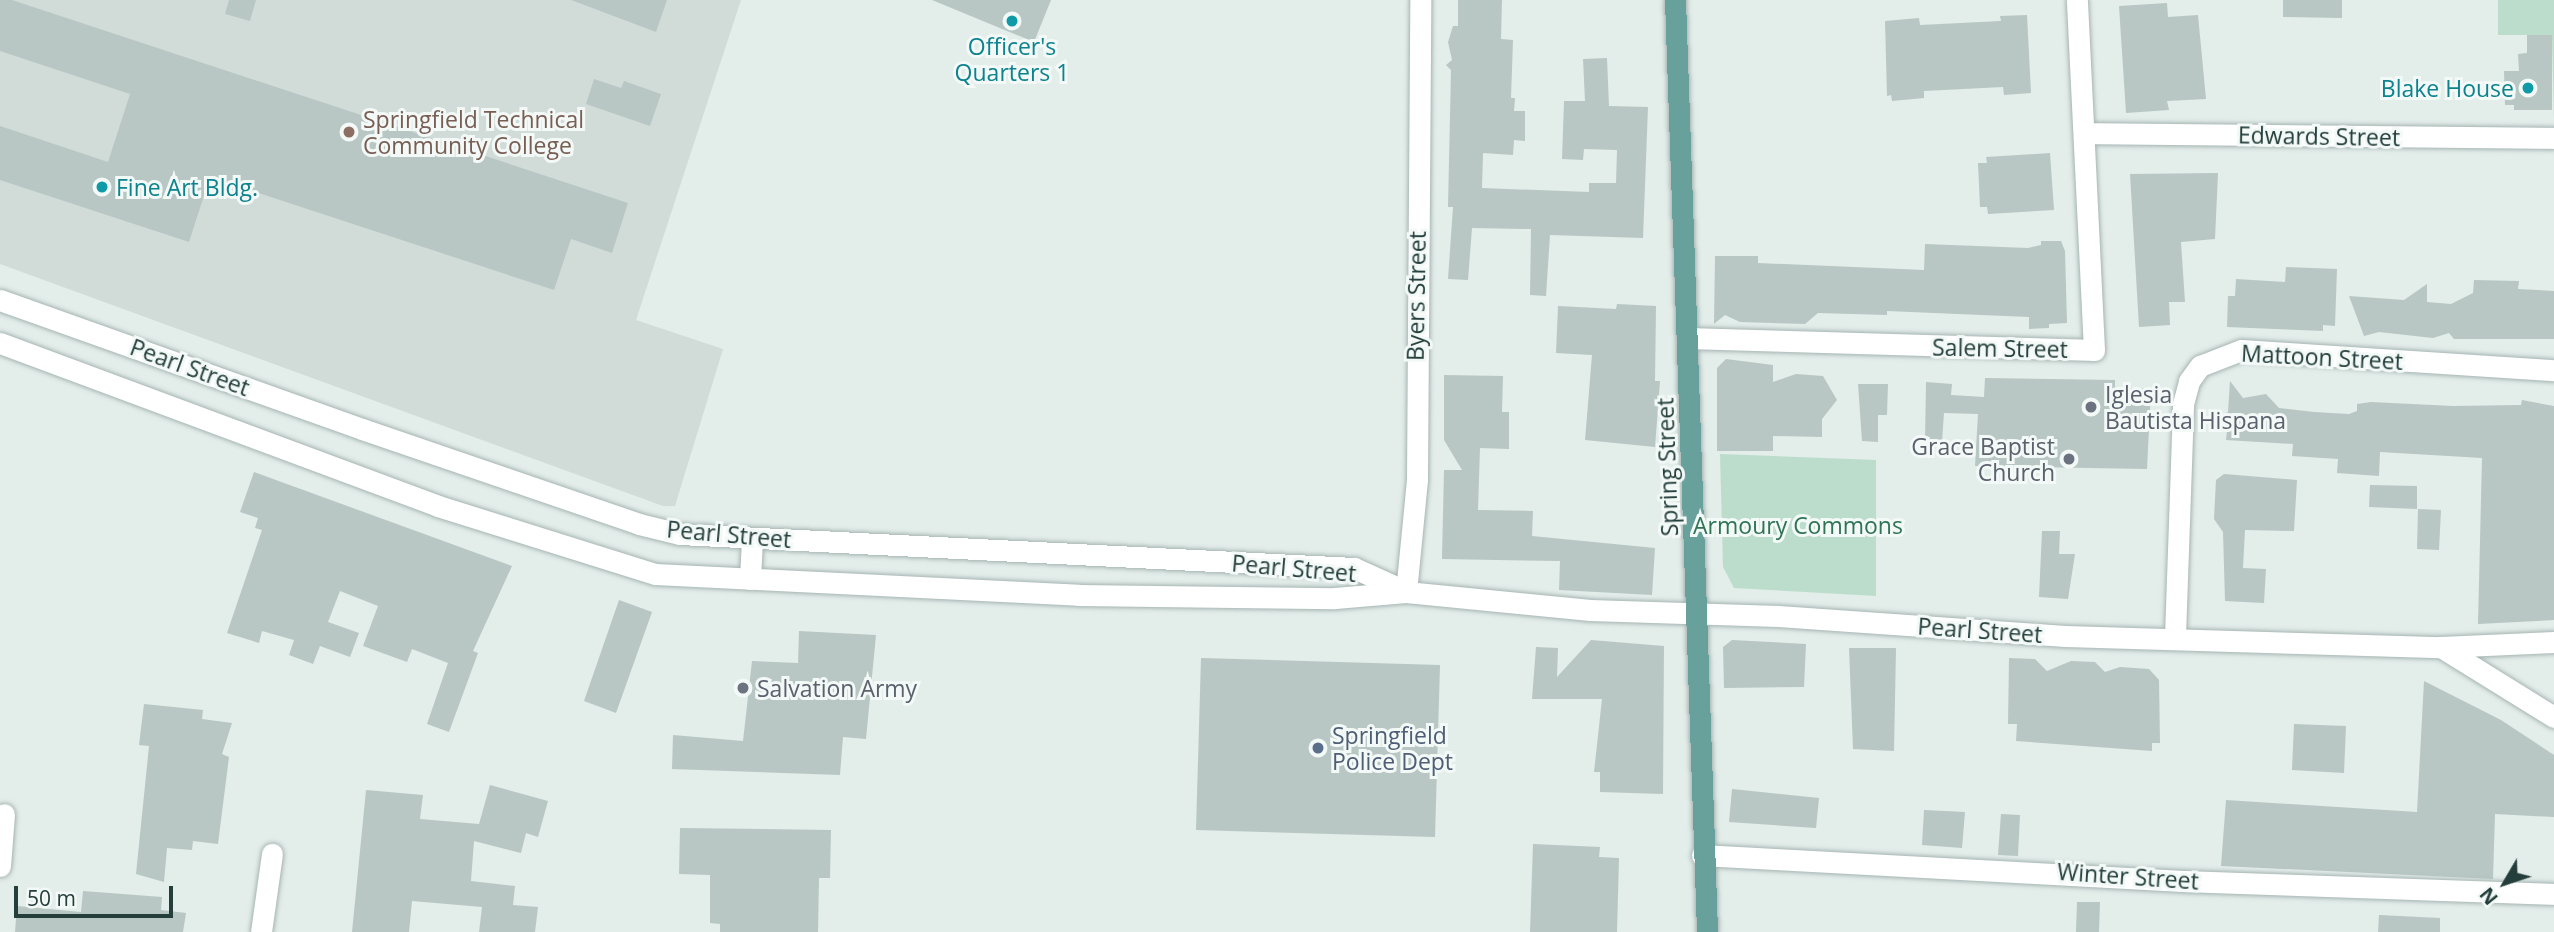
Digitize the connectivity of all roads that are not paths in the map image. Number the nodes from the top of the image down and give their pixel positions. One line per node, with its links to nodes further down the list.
1 (1420, 0): 13 (street, Byers Street)
2 (1675, 0): 7 (main road, Spring Street)
3 (2077, 0): 4 (street)
4 (2084, 133): 5 (street, Edwards Street); 7 (street, Salem Street)
5 (2554, 138)
6 (0, 300): 10 (street, Pearl Street)
7 (1689, 338): 15 (main road, Spring Street)
8 (0, 343): 12 (street, Pearl Street)
9 (2554, 370): 16 (street, Mattoon Street)
10 (752, 539): 11 (street, Pearl Street); 12 (street)
11 (1137, 557): 13 (street, Pearl Street); 14 (street)
12 (750, 579): 14 (street, Pearl Street)
13 (1406, 592): 14 (street, Pearl Street); 15 (street, Pearl Street)
14 (1137, 596)
15 (1699, 612): 16 (street, Pearl Street); 22 (main road, Spring Street)
16 (2175, 636): 18 (street, Pearl Street)
17 (2554, 642): 18 (street, Pearl Street)
18 (2441, 647): 19 (street)
19 (2554, 718)
20 (4, 814): 23 (street)
21 (272, 854): 25 (street)
22 (1702, 855): 24 (street, Winter Street); 26 (main road, Spring Street)
23 (0, 866)
24 (2554, 894)
25 (261, 932)
26 (1706, 932)

